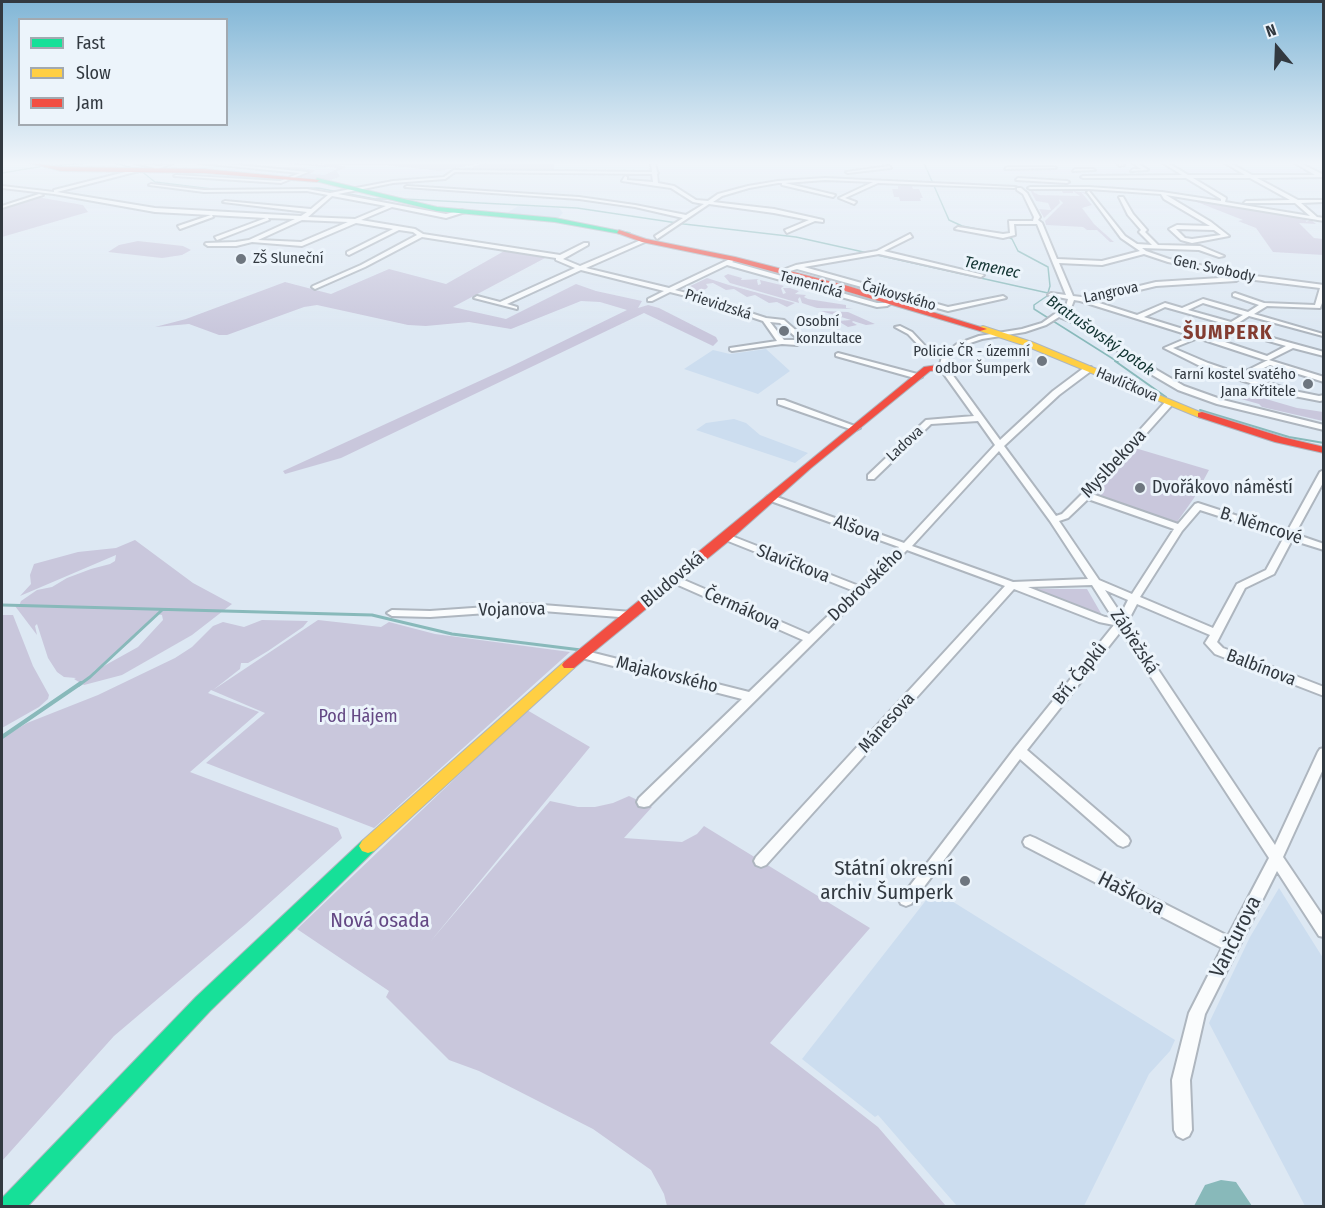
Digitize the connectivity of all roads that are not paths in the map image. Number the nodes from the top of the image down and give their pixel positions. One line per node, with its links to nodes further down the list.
1 (201, 219): 15 (street)
2 (265, 219): 22 (street)
3 (301, 219): 24 (street)
4 (311, 219): 13 (street, Prievidzská)
5 (357, 219): 13 (street)
6 (547, 219): 23 (street, Temenická)
7 (684, 219): 23 (street)
8 (1111, 219): 28 (street, Gen. Svobody)
9 (1135, 219): 29 (street)
10 (1202, 219): 17 (street)
11 (814, 220): 14 (street); 19 (street)
12 (1038, 220): 18 (street); 35 (street)
13 (354, 221): 16 (street, Prievidzská); 24 (street)
14 (821, 221)
15 (180, 227)
16 (399, 228): 20 (street, Prievidzská); 32 (street)
17 (1216, 228): 17 (street)
18 (958, 229)
19 (787, 231)
20 (421, 235): 33 (street, Prievidzská); 41 (street)
21 (910, 236): 30 (street)
22 (217, 238)
23 (653, 239): 34 (street, Temenická); 36 (street)
24 (251, 241): 25 (street)
25 (208, 244)
26 (586, 244): 33 (street)
27 (1119, 245): 31 (street)
28 (1134, 246): 29 (street); 31 (street, Gen. Svobody)
29 (1156, 246): 37 (street)
30 (879, 252): 38 (street); 39 (street)
31 (1144, 252): 35 (street); 37 (street, Gen. Svobody)
32 (349, 253)
33 (560, 257): 36 (street, Prievidzská)
34 (732, 261): 38 (street, Temenická); 43 (street, Prievidzská); 51 (street, Temenická)
35 (1055, 261): 48 (street)
36 (580, 268): 43 (street, Prievidzská); 52 (street)
37 (1205, 268): 40 (street, Gen. Svobody)
38 (797, 271): 47 (street, Čajkovského); 51 (street, Temenická)
39 (981, 275)
40 (1255, 278): 42 (street, Gen. Svobody); 50 (street, Langrova)
41 (315, 287)
42 (1323, 287): 54 (street)
43 (671, 290): 49 (street, Prievidzská); 60 (street, Prievidzská)
44 (1051, 295): 48 (street)
45 (1235, 295): 53 (street)
46 (477, 298): 52 (street)
47 (1003, 298)
48 (1071, 299): 50 (street, Langrova); 59 (street, Langrova)
49 (650, 300)
50 (1083, 300): 58 (street)
51 (892, 301): 64 (street, Temenická)
52 (501, 304): 55 (street)
53 (1265, 305): 54 (street); 57 (street)
54 (1321, 308)
55 (515, 309)
56 (1182, 310): 57 (street); 58 (street); 62 (street)
57 (1249, 313): 62 (street); 66 (street)
58 (1138, 317): 67 (street)
59 (1056, 318): 63 (street); 86 (street)
60 (765, 320): 69 (street, Prievidzská); 69 (street, Prievidzská)
61 (898, 327): 76 (street)
62 (1233, 327): 68 (street); 71 (street)
63 (1023, 331): 65 (street); 70 (street)
64 (981, 332): 65 (street, Temenická); 76 (street)
65 (1000, 334): 70 (street, Havlíčkova)
66 (1322, 334): 71 (street)
67 (1197, 337): 68 (street); 79 (street)
68 (1211, 339): 75 (street)
69 (782, 342): 72 (street, Prievidzská)
70 (1029, 344): 77 (street, Havlíčkova)
71 (1294, 346): 73 (street); 75 (street)
72 (732, 349)
73 (1323, 354)
74 (838, 355): 78 (street)
75 (1268, 360): 79 (street); 80 (street)
76 (945, 362): 78 (street, Bludovská); 84 (street, Zábřežská)
77 (1088, 369): 83 (street, Havlíčkova); 87 (street, Dobrovského)
78 (918, 377): 85 (street, Bludovská)
79 (1240, 377): 81 (street)
80 (1323, 380)
81 (1323, 397)
82 (781, 402): 85 (street)
83 (1169, 403): 88 (street, Havlíčkova); 91 (street, Myslbekova)
84 (980, 418): 87 (street, Zábřežská); 90 (street, Ladova)
85 (856, 428): 92 (street, Bludovská)
86 (1323, 428)
87 (1000, 445): 94 (street, Zábřežská); 98 (street, Dobrovského)
88 (1323, 450)
89 (1323, 472): 96 (street, Balbínova)
90 (871, 477)
91 (1086, 495): 94 (street, Myslbekova); 95 (street)
92 (771, 498): 97 (street, Bludovská); 98 (street, Alšova)
93 (1198, 506): 95 (street, Bří. Čapků); 96 (street, B. Němcové)
94 (1054, 520): 101 (street, Zábřežská)
95 (1180, 528): 104 (street, Bří. Čapků)
96 (1289, 536): 99 (street, B. Němcové); 108 (street, Balbínova)
97 (726, 537): 100 (street, Bludovská); 103 (street, Slavíčkova)
98 (906, 546): 102 (street, Alšova); 103 (street, Dobrovského)
99 (1323, 547)
100 (673, 579): 106 (street, Bludovská); 109 (street, Čermákova)
101 (1095, 582): 102 (street, Alšova); 104 (street, Alšova); 107 (street, Zábřežská)
102 (1012, 585): 107 (street, Alšova); 119 (street, Mánesova)
103 (861, 590): 109 (street, Dobrovského)
104 (1134, 598): 107 (street, Bří. Čapků); 108 (street, Balbínova)
105 (392, 612): 106 (street, Vojanova)
106 (632, 615): 110 (street, Bludovská)
107 (1122, 623): 113 (street, Bří. Čapků); 118 (street, Zábřežská)
108 (1215, 633): 111 (street, Balbínova)
109 (810, 639): 112 (street, Dobrovského)
110 (582, 654): 112 (street, Majakovského); 124 (street, Bludovská)
111 (1323, 692)
112 (751, 697): 115 (street, Dobrovského)
113 (1019, 751): 117 (street); 120 (street, Bří. Čapků)
114 (1323, 752): 118 (street, Vančurova)
115 (644, 802)
116 (1030, 842): 122 (street, Haškova)
117 (1123, 842)
118 (1276, 858): 121 (street, Zábřežská); 122 (street, Vančurova)
119 (761, 861)
120 (906, 900)
121 (1323, 931)
122 (1231, 945): 123 (street, Vančurova)
123 (1183, 1130)
124 (12, 1206)

